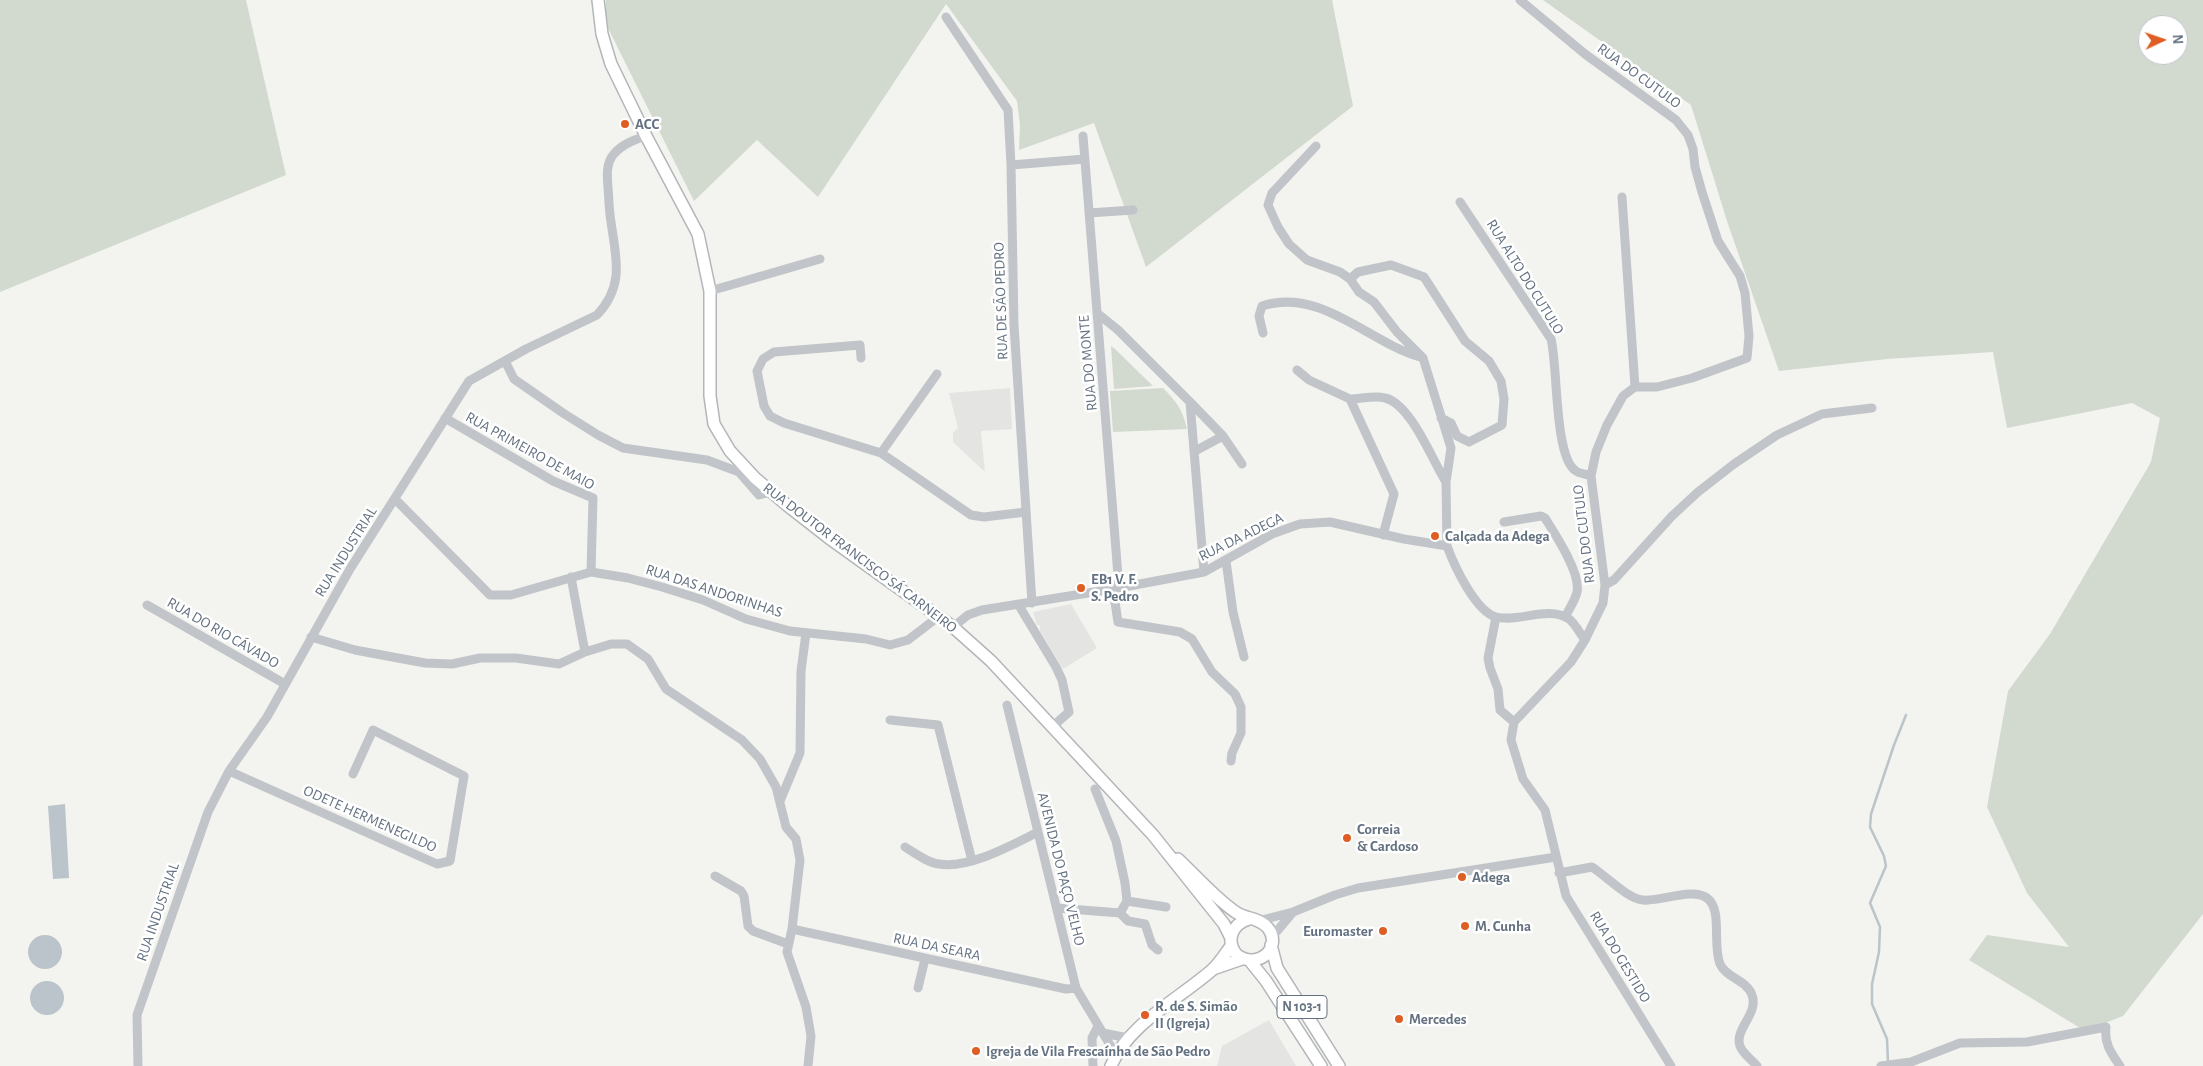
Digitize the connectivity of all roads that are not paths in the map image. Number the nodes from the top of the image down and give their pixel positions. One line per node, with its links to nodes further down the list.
1 (598, 0): 4 (main road, RUA DOUTOR FRANCISCO SÁ CARNEIRO)
2 (1520, 0): 23 (street, RUA DO CUTULO)
3 (946, 17): 8 (street, RUA DE SÃO PEDRO)
4 (646, 136): 15 (main road, RUA DOUTOR FRANCISCO SÁ CARNEIRO); 20 (street, RUA INDUSTRIAL)
5 (1083, 136): 7 (street, RUA DO MONTE)
6 (1316, 146): 14 (street)
7 (1085, 159): 8 (street); 12 (street, RUA DO MONTE)
8 (1011, 165): 37 (street, RUA DE SÃO PEDRO)
9 (1622, 197): 23 (street)
10 (1460, 202): 33 (street, RUA ALTO DO CUTULO)
11 (1133, 210): 12 (street)
12 (1090, 213): 16 (street, RUA DO MONTE)
13 (820, 259): 15 (street)
14 (1350, 279): 19 (street); 28 (street)
15 (710, 291): 35 (main road, RUA DOUTOR FRANCISCO SÁ CARNEIRO)
16 (1097, 313): 25 (street); 46 (street, RUA DO MONTE)
17 (1263, 333): 19 (street)
18 (861, 358): 31 (street)
19 (1423, 358): 28 (street)
20 (505, 361): 27 (street, RUA INDUSTRIAL); 35 (street)
21 (1298, 370): 24 (street)
22 (937, 374): 31 (street)
23 (1635, 387): 33 (street, RUA DO CUTULO)
24 (1350, 400): 34 (street); 39 (street)
25 (1190, 402): 29 (street); 30 (street)
26 (1872, 408): 45 (street)
27 (445, 418): 36 (street, RUA INDUSTRIAL); 42 (street, RUA PRIMEIRO DE MAIO)
28 (1441, 418): 34 (street)
29 (1224, 436): 30 (street); 32 (street)
30 (1195, 451): 43 (street)
31 (881, 453): 37 (street)
32 (1242, 464)
33 (1591, 476): 45 (street, RUA DO CUTULO)
34 (1446, 482): 40 (street)
35 (771, 492): 50 (main road, RUA DOUTOR FRANCISCO SÁ CARNEIRO)
36 (395, 499): 44 (street, RUA DAS ANDORINHAS); 55 (street, RUA INDUSTRIAL)
37 (1026, 512): 47 (street, RUA DE SÃO PEDRO)
38 (1504, 522): 52 (street)
39 (1383, 535): 40 (street, RUA DA ADEGA); 41 (street, RUA DA ADEGA)
40 (1446, 546): 51 (street)
41 (1226, 561): 43 (street, RUA DA ADEGA); 58 (street)
42 (591, 572): 44 (street, RUA DAS ANDORINHAS); 54 (street, RUA DAS ANDORINHAS)
43 (1204, 572): 46 (street, RUA DA ADEGA)
44 (572, 577): 57 (street)
45 (1605, 585): 56 (street, RUA DO CUTULO)
46 (1116, 588): 47 (street, RUA DA ADEGA); 64 (street, RUA DO MONTE)
47 (1032, 602): 48 (street, RUA DA ADEGA)
48 (1018, 604): 53 (street, RUA DA ADEGA); 63 (street)
49 (147, 605): 59 (street, RUA DO RIO CÁVADO)
50 (938, 617): 53 (main road, RUA DOUTOR FRANCISCO SÁ CARNEIRO); 54 (street, RUA DAS ANDORINHAS)
51 (1496, 617): 52 (street); 62 (street)
52 (1565, 617): 56 (street)
53 (953, 627): 63 (main road, RUA DOUTOR FRANCISCO SÁ CARNEIRO)
54 (806, 633): 68 (street)
55 (311, 637): 57 (street); 59 (street, RUA INDUSTRIAL)
56 (1585, 640): 62 (street, RUA DO CUTULO)
57 (585, 652): 68 (street)
58 (1244, 657)
59 (286, 684): 65 (street, RUA INDUSTRIAL)
60 (1007, 705): 69 (street, AVENIDA DO PAÇO VELHO)
61 (890, 720): 73 (street)
62 (1514, 722): 72 (street)
63 (1053, 726): 70 (main road, RUA DOUTOR FRANCISCO SÁ CARNEIRO)
64 (1231, 761)
65 (229, 771): 66 (street, ODETE HERMENEGILDO); 95 (street, RUA INDUSTRIAL)
66 (353, 774)
67 (1095, 789): 76 (street)
68 (780, 801): 82 (street)
69 (1038, 832): 73 (street); 78 (street, AVENIDA DO PAÇO VELHO)
70 (1152, 835): 81 (main road, RUA DOUTOR FRANCISCO SÁ CARNEIRO); 84 (main road, RUA DOUTOR FRANCISCO SÁ CARNEIRO)
71 (905, 847): 73 (street)
72 (1556, 856): 74 (street, RUA DO GESTIDO); 79 (street)
73 (972, 861)
74 (1559, 873): 100 (street, RUA DO GESTIDO); 101 (street)
75 (715, 876): 85 (street)
76 (1127, 901): 77 (street); 80 (street)
77 (1166, 907)
78 (1056, 908): 80 (street); 91 (street, AVENIDA DO PAÇO VELHO)
79 (1293, 912): 81 (street); 83 (street)
80 (1120, 913): 86 (street)
81 (1254, 920): 83 (main road); 84 (main road)
82 (792, 929): 85 (street); 87 (street, RUA DA SEARA)
83 (1271, 941): 88 (main road); 99 (main road, N 103-1)
84 (1231, 942): 88 (main road); 89 (main road)
85 (788, 944): 96 (street)
86 (1158, 950)
87 (925, 959): 90 (street); 91 (street, RUA DA SEARA)
88 (1246, 960): 89 (main road); 98 (main road, N 103-1)
89 (1213, 969): 93 (main road)
90 (918, 988)
91 (1076, 988): 92 (street, AVENIDA DO PAÇO VELHO)
92 (1100, 1029): 93 (street); 94 (street, AVENIDA DO PAÇO VELHO); 97 (street)
93 (1128, 1038): 94 (main road)
94 (1114, 1060)
95 (138, 1066)
96 (808, 1066)
97 (1093, 1066)
98 (1321, 1066)
99 (1339, 1066)
100 (1671, 1066)
101 (1757, 1066)
102 (1881, 1066): 103 (street)
103 (2120, 1066)

